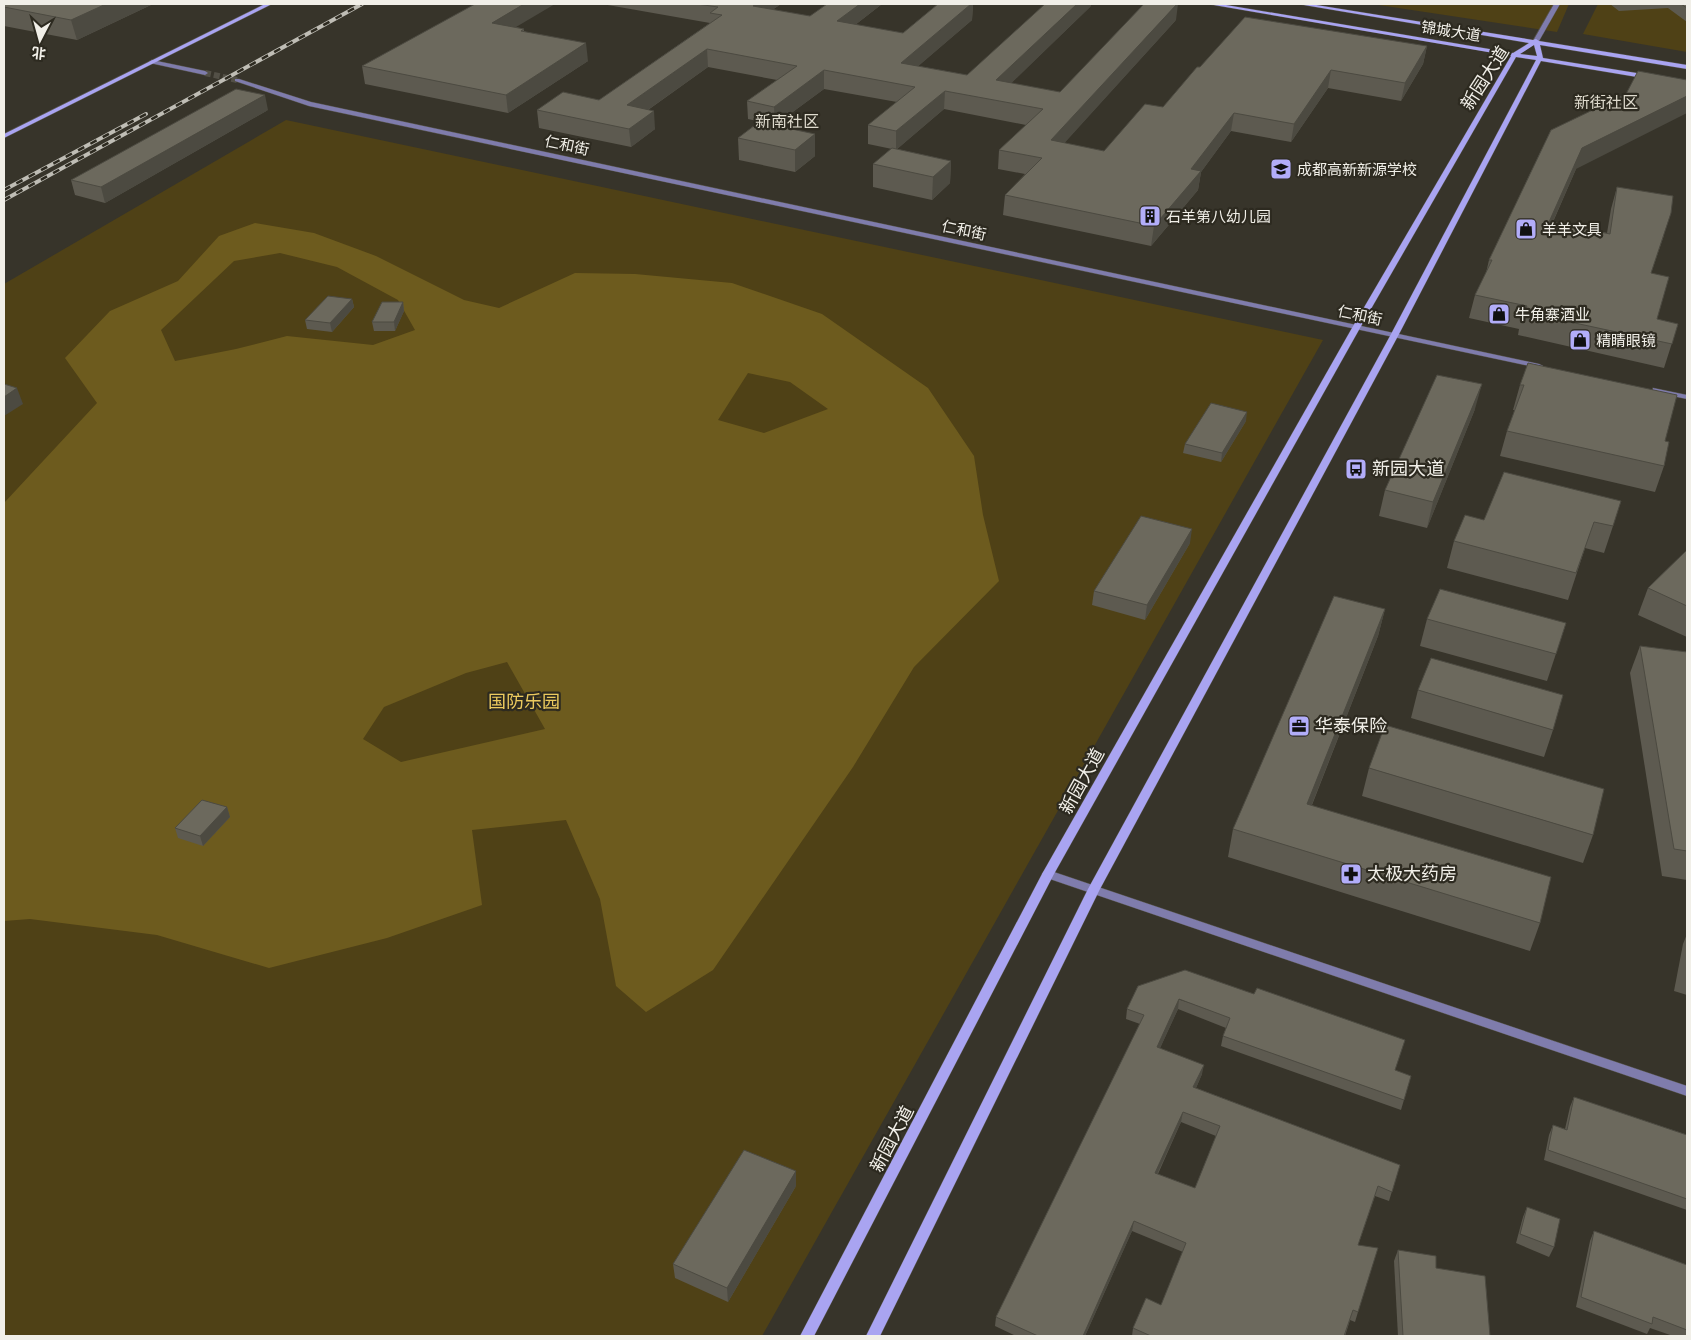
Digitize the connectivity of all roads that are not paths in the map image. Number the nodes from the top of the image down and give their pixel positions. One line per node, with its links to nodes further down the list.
1 (269, 4): 8 (street)
2 (1211, 4): 6 (street, 锦城大道)
3 (1301, 4): 5 (street, 锦城大道)
4 (1557, 4): 5 (street)
5 (1536, 41): 6 (street, 新园大道); 7 (street, 新园大道); 9 (street, 锦城大道)
6 (1515, 54): 7 (street, 锦城大道); 14 (street, 新园大道)
7 (1540, 58): 11 (street, 锦城大道); 15 (street, 新园大道)
8 (152, 62): 10 (street); 13 (street)
9 (1687, 67)
10 (204, 73)
11 (1658, 78)
12 (237, 80): 14 (street, 仁和街)
13 (4, 136)
14 (1356, 328): 15 (street, 仁和街); 19 (street, 新园大道)
15 (1394, 336): 16 (street, 仁和街); 20 (street, 新园大道)
16 (1550, 368)
17 (1648, 389): 18 (street)
18 (1687, 397)
19 (1048, 874): 20 (street); 22 (street, 新园大道)
20 (1094, 889): 21 (street); 23 (street, 新园大道)
21 (1687, 1091)
22 (807, 1336)
23 (873, 1336)

